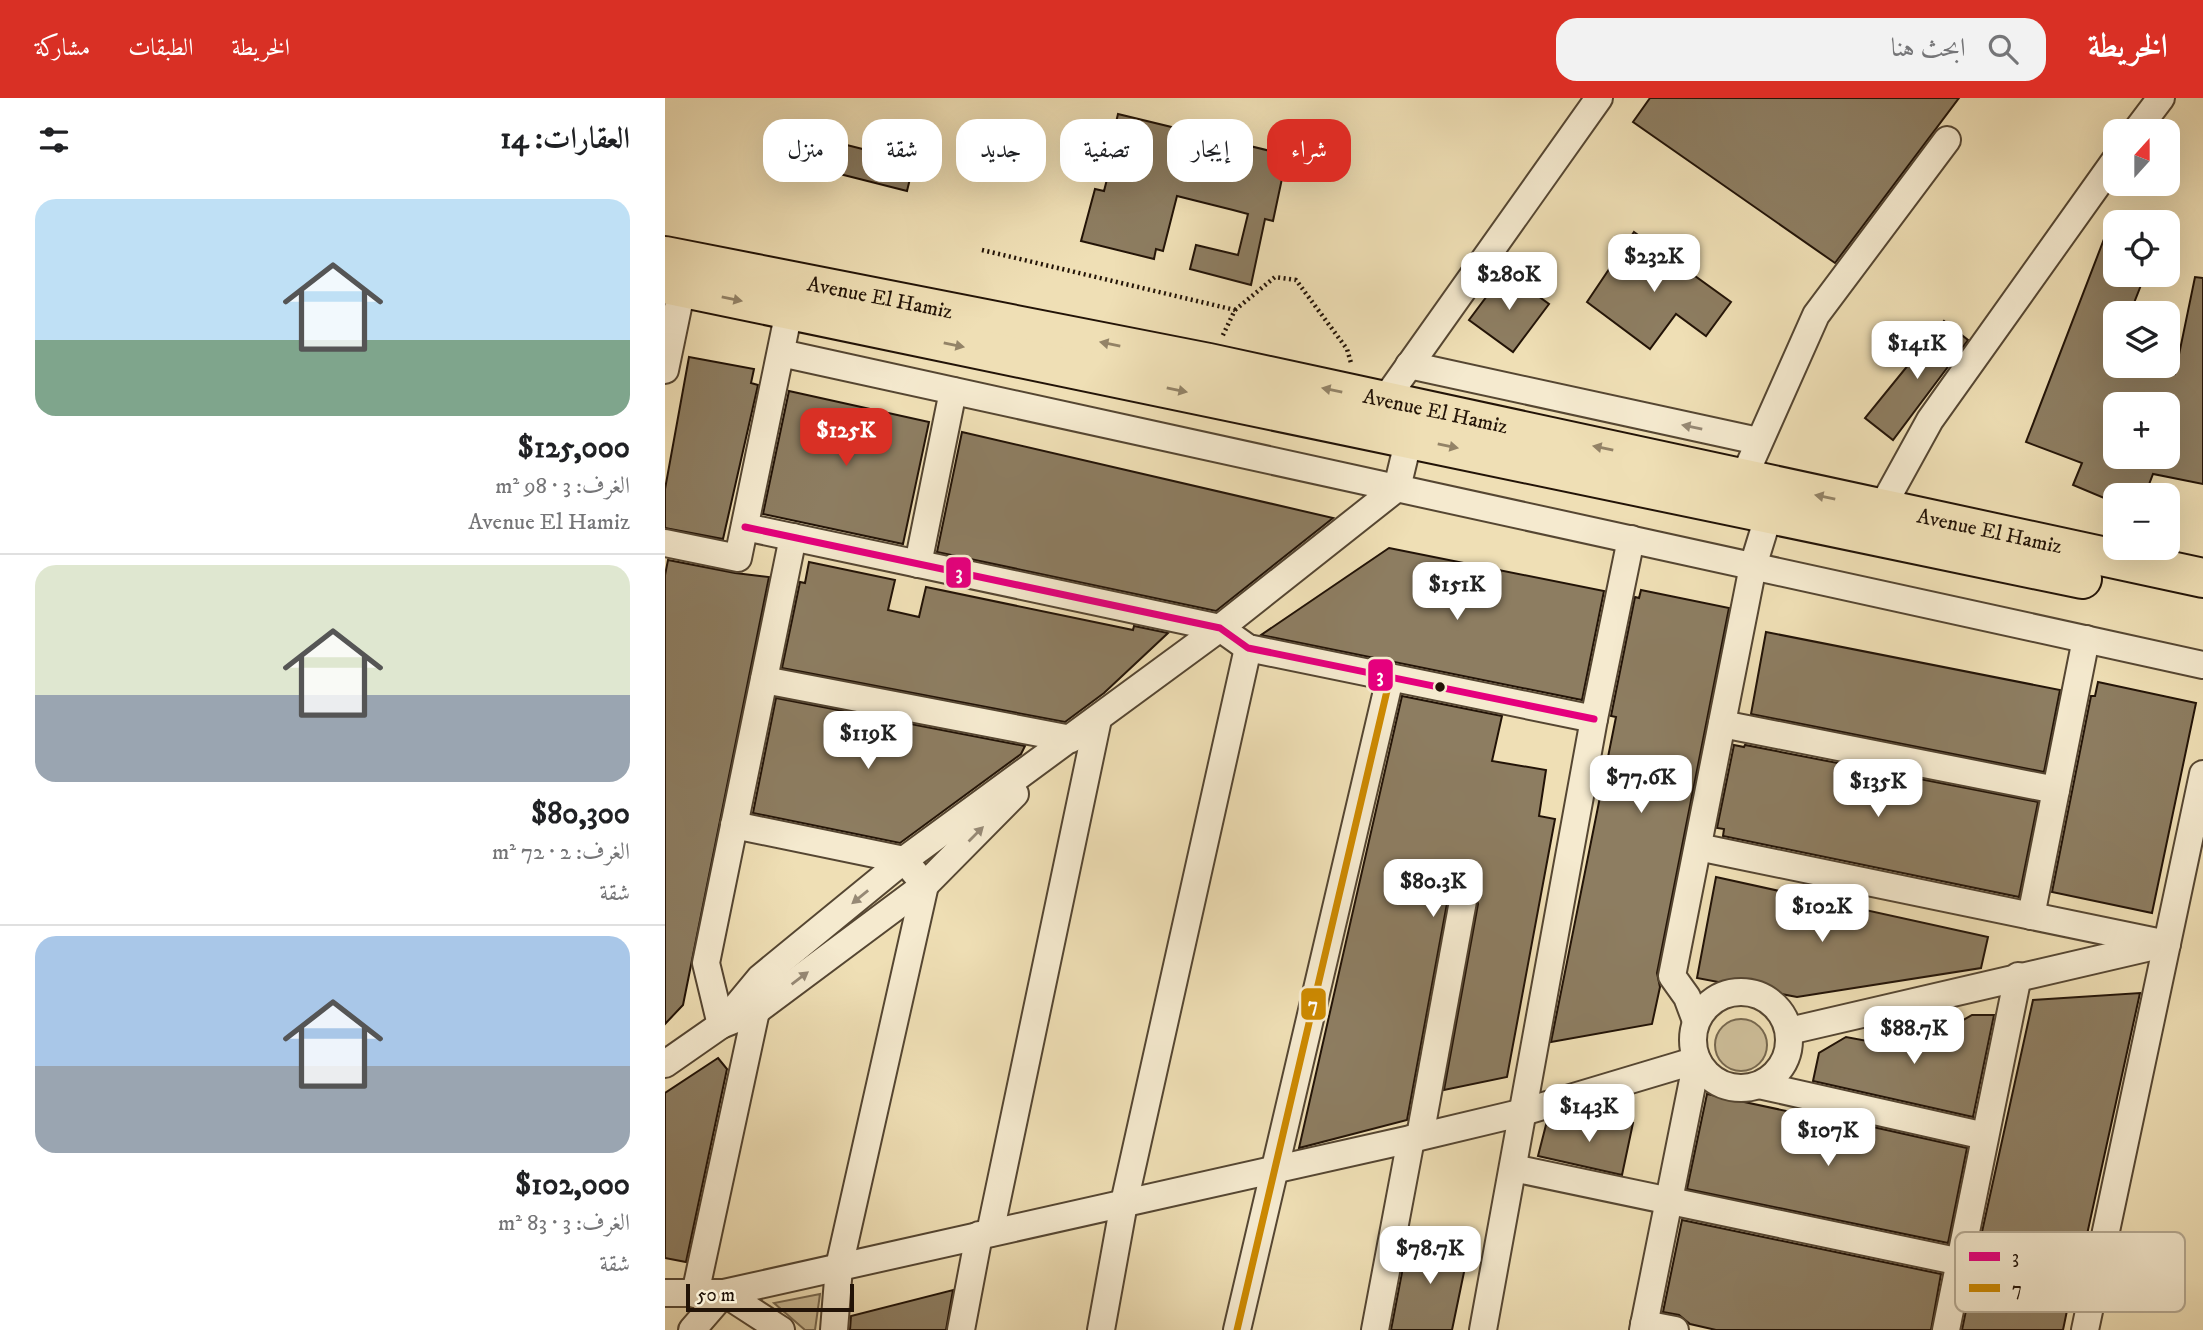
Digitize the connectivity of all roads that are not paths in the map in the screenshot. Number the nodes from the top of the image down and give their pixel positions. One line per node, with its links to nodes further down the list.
1 (1599, 98): 9 (street)
2 (2161, 98): 3 (street)
3 (2145, 119)
4 (1947, 140): 14 (street)
5 (2103, 177): 17 (street)
6 (671, 276): 7 (highway, one-way to 7); 10 (street); 12 (highway, Avenue El Hamiz, one-way to 6)
7 (789, 311): 8 (street); 13 (highway, one-way to 13)
8 (781, 353): 11 (street); 19 (street)
9 (1409, 365): 12 (street); 14 (street, one-way to 9)
10 (665, 370)
11 (953, 391): 16 (street); 23 (street)
12 (1373, 399): 15 (highway, Avenue El Hamiz, one-way to 12)
13 (1409, 438): 16 (street); 18 (highway, one-way to 18)
14 (1758, 441): 15 (street)
15 (1743, 479): 17 (highway, Avenue El Hamiz, one-way to 15)
16 (1397, 488): 21 (street); 27 (street)
17 (1881, 509): 25 (highway, Avenue El Hamiz)
18 (1769, 514): 24 (street); 26 (highway)
19 (745, 527): 20 (street); 22 (street)
20 (793, 537): 23 (street); 32 (street)
21 (1631, 540): 24 (street); 34 (street)
22 (665, 543)
23 (918, 564): 27 (street)
24 (1753, 566): 28 (street); 35 (street)
25 (2203, 578)
26 (2203, 604)
27 (1220, 628): 29 (street); 33 (street)
28 (2086, 639): 30 (street); 38 (street)
29 (1248, 648): 31 (street); 60 (street)
30 (2203, 665)
31 (1390, 678): 34 (street); 58 (street)
32 (764, 680): 36 (street); 39 (street)
33 (1098, 719): 36 (street); 63 (street)
34 (1594, 719): 54 (street)
35 (1722, 724): 38 (street); 40 (street)
36 (1071, 738): 41 (street); 42 (street, one-way to 36)
37 (2203, 774): 45 (street)
38 (2056, 790): 44 (street)
39 (734, 825): 41 (street); 49 (street)
40 (1698, 847): 44 (street); 48 (street)
41 (905, 860): 42 (street); 49 (street, one-way to 49)
42 (925, 885): 47 (street, one-way to 42); 65 (street)
43 (1463, 901): 56 (street)
44 (2031, 916): 45 (street)
45 (2167, 944): 46 (street); 62 (street)
46 (2018, 976): 50 (street); 55 (street)
47 (756, 1011): 49 (street); 69 (street)
48 (1696, 1021): 50 (street); 51 (street)
49 (721, 1025): 52 (street)
50 (1789, 1031): 53 (street)
51 (1697, 1060): 53 (street); 54 (street); 59 (street)
52 (665, 1064)
53 (1759, 1085): 55 (street)
54 (1520, 1113): 56 (street); 57 (street)
55 (1985, 1136): 61 (street)
56 (1415, 1137): 58 (street); 78 (street)
57 (1513, 1168): 59 (street); 79 (street)
58 (1274, 1170): 60 (street); 77 (street)
59 (1671, 1201): 64 (street); 71 (street)
60 (1124, 1203): 63 (street); 76 (street)
61 (1965, 1232)
62 (2106, 1232)
63 (984, 1234): 65 (street); 75 (street)
64 (1955, 1261)
65 (839, 1267): 68 (street); 74 (street)
66 (1955, 1281): 81 (street)
67 (665, 1293): 69 (street)
68 (724, 1293): 69 (street); 72 (street); 73 (street)
69 (695, 1294)
70 (2089, 1312): 82 (street)
71 (1644, 1327): 80 (street)
72 (692, 1330)
73 (781, 1330)
74 (834, 1330)
75 (961, 1330)
76 (1101, 1330)
77 (1237, 1330)
78 (1375, 1330)
79 (1483, 1330)
80 (1675, 1330)
81 (1945, 1330)
82 (2085, 1330)

